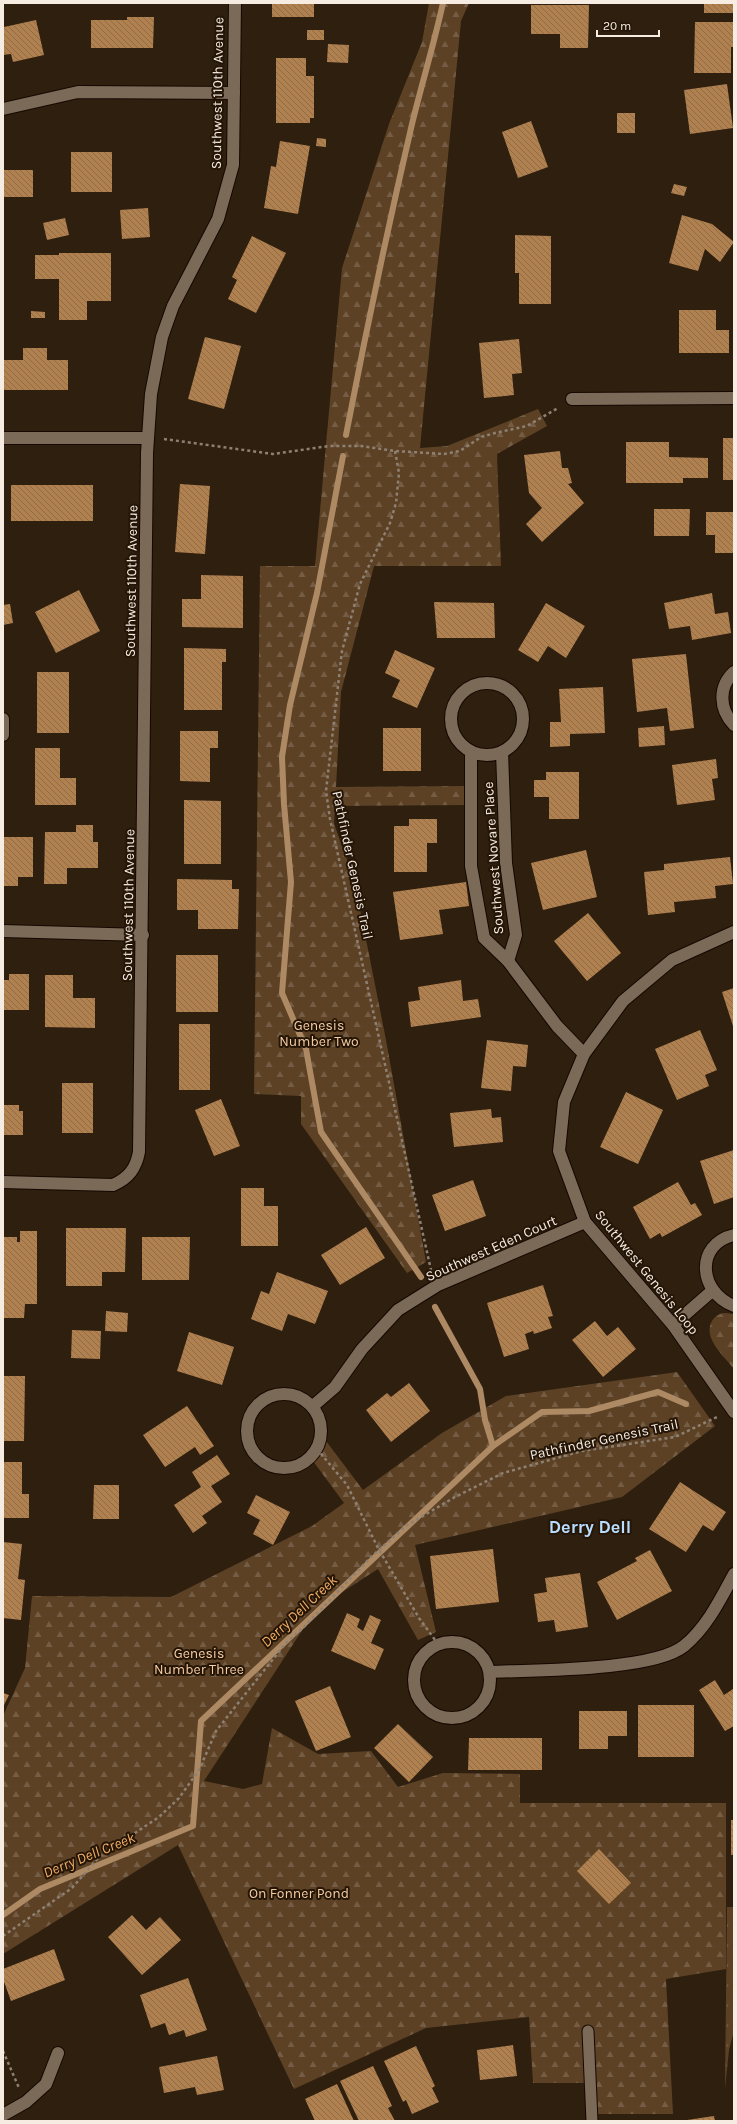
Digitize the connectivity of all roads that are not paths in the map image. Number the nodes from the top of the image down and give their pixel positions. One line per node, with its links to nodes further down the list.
1 (235, 3): 2 (street, Southwest 110th Avenue)
2 (234, 93): 3 (street); 7 (street, Southwest 110th Avenue)
3 (3, 109)
4 (734, 398): 5 (street)
5 (572, 399)
6 (3, 438): 7 (street)
7 (148, 438): 16 (street, Southwest 110th Avenue)
8 (734, 672): 10 (street)
9 (3, 719): 11 (street)
10 (734, 725)
11 (3, 735)
12 (471, 752): 13 (street); 13 (street); 17 (street, Southwest Novare Place)
13 (502, 752): 17 (street, Southwest Novare Place)
14 (3, 931): 16 (street)
15 (734, 932): 18 (street, Southwest Genesis Loop)
16 (143, 935): 19 (street, Southwest 110th Avenue)
17 (508, 961): 18 (street, Southwest Novare Place)
18 (584, 1054): 20 (street, Southwest Genesis Loop)
19 (3, 1182)
20 (585, 1222): 24 (street, Southwest Genesis Loop); 25 (street, Southwest Eden Court)
21 (734, 1235): 22 (street)
22 (712, 1291): 23 (street); 24 (street)
23 (734, 1306)
24 (673, 1324): 26 (street, Southwest Genesis Loop)
25 (313, 1406): 25 (street)
26 (734, 1412)
27 (734, 1574): 28 (street)
28 (490, 1672): 28 (street)
29 (588, 2031): 32 (lane)
30 (58, 2053): 31 (street)
31 (3, 2115)
32 (592, 2121)

